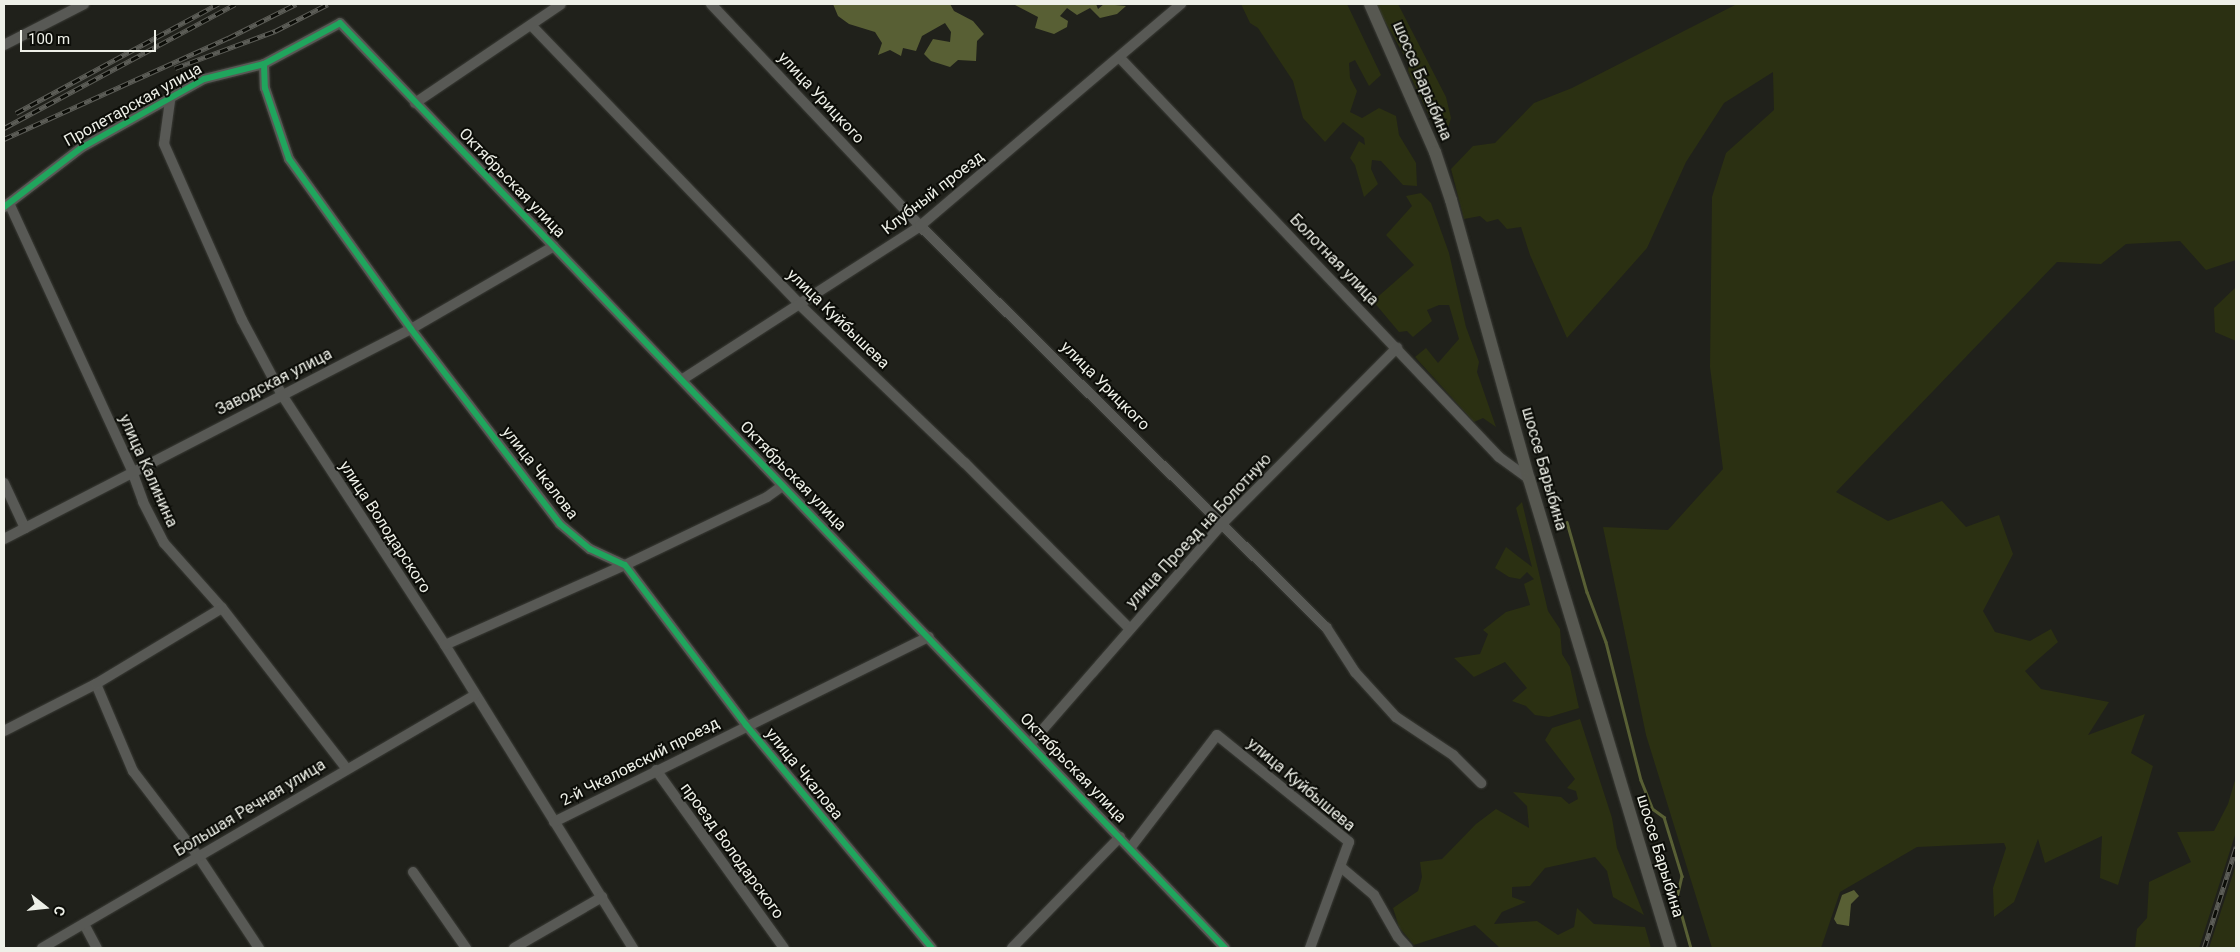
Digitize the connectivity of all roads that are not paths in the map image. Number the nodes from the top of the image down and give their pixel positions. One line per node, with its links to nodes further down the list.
1 (84, 4): 8 (street)
2 (561, 4): 7 (street)
3 (711, 4): 14 (street, улица Урицкого)
4 (1181, 4): 9 (street, Клубный проезд)
5 (1370, 4): 22 (main road, шоссе Барыбина)
6 (340, 22): 10 (street, Пролетарская улица); 12 (street, Октябрьская улица)
7 (530, 26): 12 (street); 16 (street, улица Куйбышева)
8 (4, 45)
9 (1120, 58): 14 (street, Клубный проезд); 18 (street, Болотная улица)
10 (264, 64): 11 (street, Пролетарская улица); 17 (street, улица Чкалова)
11 (170, 101): 13 (street, Пролетарская улица); 20 (street, улица Володарского)
12 (415, 103): 15 (street, Октябрьская улица)
13 (6, 205): 21 (street, улица Калинина)
14 (920, 226): 16 (street, Клубный проезд); 25 (street, улица Урицкого)
15 (554, 246): 17 (street, Заводская улица); 19 (street, Октябрьская улица)
16 (800, 305): 19 (street, Клубный проезд); 30 (street, улица Куйбышева)
17 (412, 328): 20 (street, Заводская улица); 28 (street, улица Чкалова)
18 (1398, 348): 22 (street, Болотная улица); 25 (street, улица Проезд на Болотную)
19 (683, 379): 24 (street, Октябрьская улица)
20 (282, 395): 21 (street, Заводская улица); 32 (street, улица Володарского)
21 (132, 471): 26 (street, Заводская улица); 29 (street, улица Калинина)
22 (1529, 479): 61 (main road, шоссе Барыбина)
23 (4, 483): 26 (street)
24 (782, 486): 28 (street); 31 (street, Октябрьская улица)
25 (1221, 526): 30 (street, улица Проезд на Болотную); 40 (street, улица Урицкого)
26 (25, 528): 27 (street, Заводская улица)
27 (4, 539)
28 (625, 565): 32 (street); 35 (street, улица Чкалова)
29 (222, 608): 33 (street); 38 (street, улица Калинина)
30 (1130, 629): 37 (street, улица Проезд на Болотную)
31 (929, 637): 35 (street, 2-й Чкаловский проезд); 37 (street, Октябрьская улица)
32 (445, 645): 34 (street, улица Володарского)
33 (96, 684): 36 (street); 44 (street)
34 (475, 695): 38 (street, Большая Речная улица); 41 (street, улица Володарского)
35 (746, 725): 39 (street, 2-й Чкаловский проезд); 56 (street, улица Чкалова)
36 (4, 731)
37 (1031, 743): 42 (street, Октябрьская улица)
38 (346, 768): 44 (street, Большая Речная улица)
39 (656, 770): 41 (street, 2-й Чкаловский проезд); 55 (street, проезд Володарского)
40 (1482, 782)
41 (554, 822): 47 (street, улица Володарского)
42 (1120, 837): 43 (street, Октябрьская улица); 57 (street)
43 (1131, 847): 45 (street, улица Куйбышева); 58 (street, Октябрьская улица)
44 (198, 856): 48 (street, Большая Речная улица); 51 (street)
45 (1342, 868): 59 (street, улица Куйбышева); 60 (street)
46 (413, 872): 52 (street)
47 (602, 897): 53 (street); 54 (street, улица Володарского)
48 (84, 924): 49 (street, Большая Речная улица); 50 (street)
49 (42, 948)
50 (97, 948)
51 (259, 948)
52 (466, 948)
53 (514, 948)
54 (633, 948)
55 (784, 948)
56 (932, 948)
57 (1012, 948)
58 (1225, 948)
59 (1310, 948)
60 (1408, 948)
61 (1672, 948)

